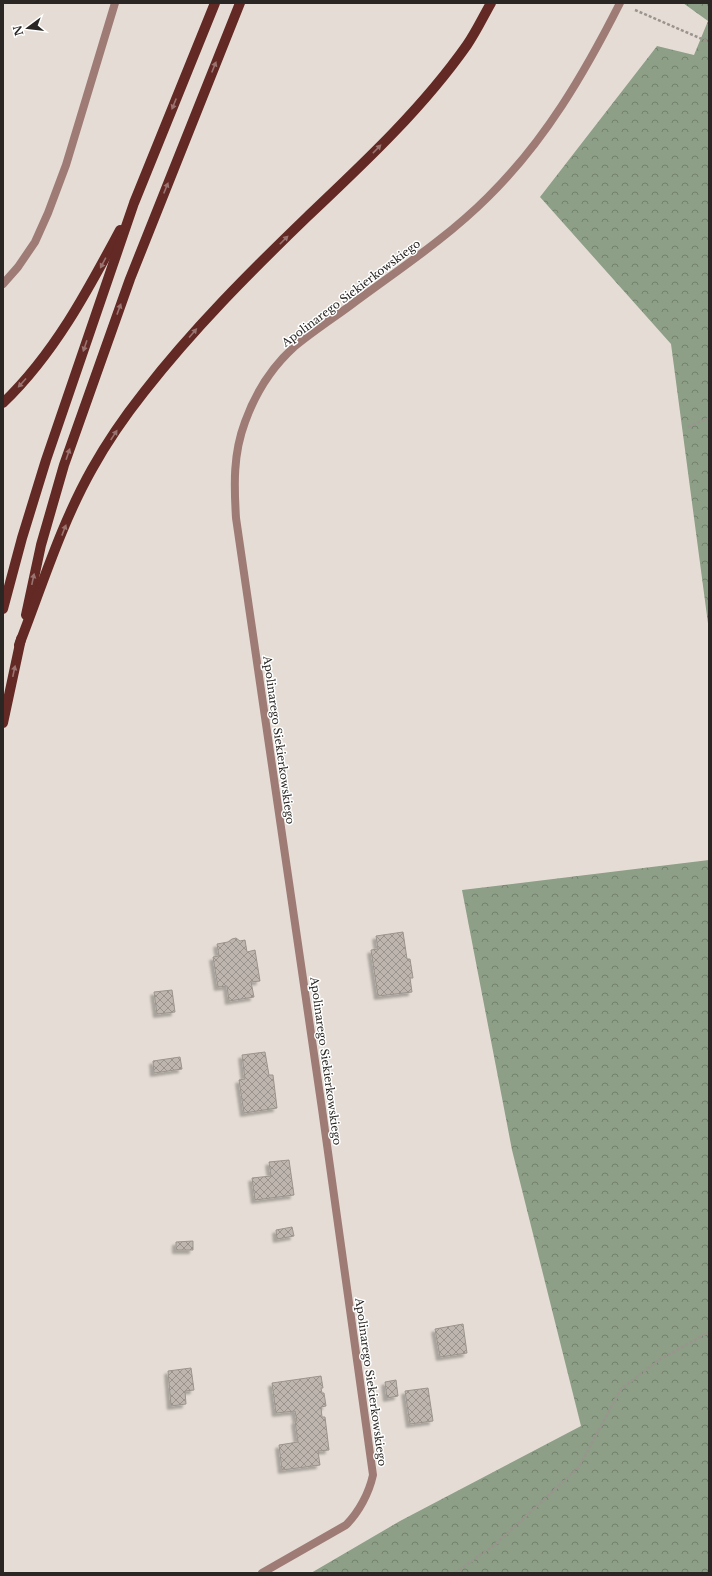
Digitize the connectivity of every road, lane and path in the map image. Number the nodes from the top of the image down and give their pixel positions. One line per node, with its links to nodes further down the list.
1 (115, 3): 8 (street)
2 (215, 3): 7 (main road, one-way to 7)
3 (240, 3): 13 (main road, one-way to 3)
4 (491, 3): 13 (main road, one-way to 4)
5 (620, 3): 6 (path); 16 (street, Apolinarego Siekierkowskiego)
6 (709, 42)
7 (134, 203): 9 (main road, one-way to 9); 12 (main road, one-way to 12)
8 (3, 284)
9 (3, 403)
10 (709, 418): 11 (path)
11 (688, 427)
12 (3, 609)
13 (19, 645): 14 (main road, one-way to 13)
14 (3, 723)
15 (709, 1332): 17 (path)
16 (262, 1573)
17 (455, 1573)

